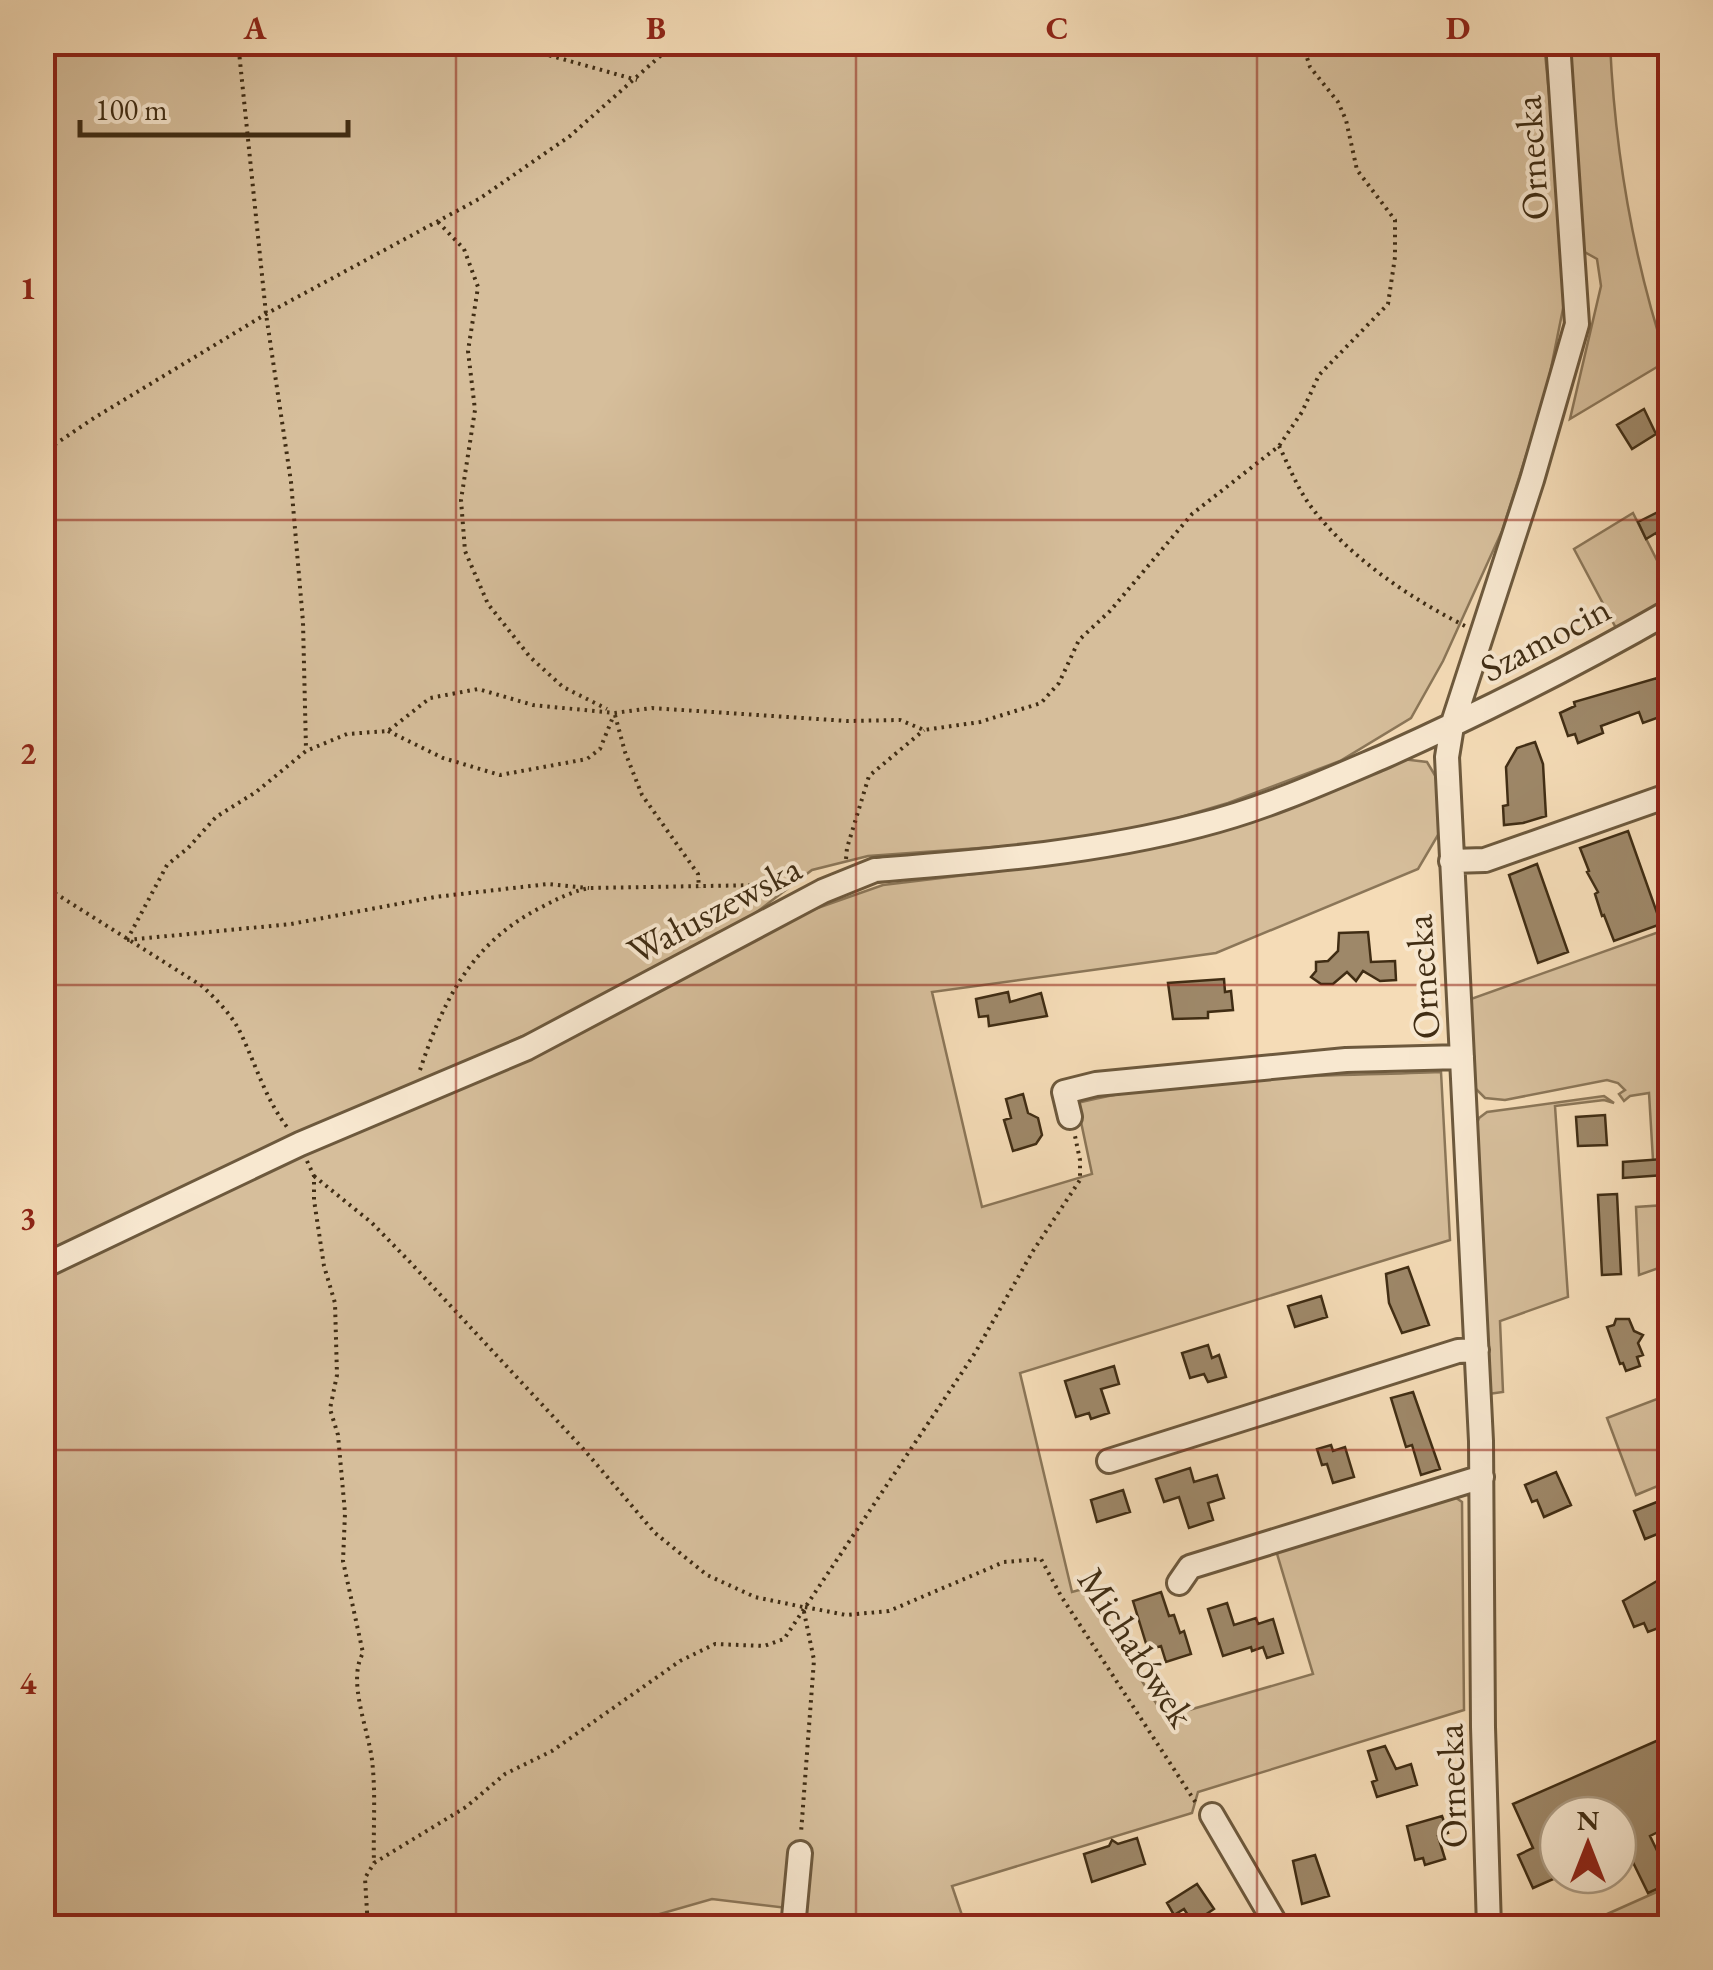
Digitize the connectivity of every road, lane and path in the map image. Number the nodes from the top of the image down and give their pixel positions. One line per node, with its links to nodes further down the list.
1 (238, 42): 8 (path)
2 (523, 42): 6 (path)
3 (676, 42): 6 (path)
4 (1302, 42): 9 (path)
5 (1558, 42): 12 (street, Ornecka)
6 (637, 80): 7 (path)
7 (438, 222): 8 (path); 13 (path)
8 (266, 314): 10 (path); 17 (path)
9 (1279, 446): 12 (path); 16 (path)
10 (42, 453)
11 (1670, 611): 14 (street, Szamocin)
12 (1480, 633): 14 (street, Ornecka)
13 (614, 713): 15 (path); 15 (path); 16 (path); 24 (path)
14 (1452, 726): 20 (street, Ornecka); 27 (street, Wałuszewska)
15 (388, 730): 17 (path)
16 (924, 730): 19 (path)
17 (306, 752): 25 (path)
18 (1670, 796): 20 (street)
19 (846, 861)
20 (1450, 861): 26 (street, Ornecka)
21 (42, 885): 25 (path)
22 (763, 885): 24 (path)
23 (589, 888): 24 (path); 25 (path); 27 (path)
24 (700, 888)
25 (126, 940): 29 (path)
26 (1462, 1057): 28 (street); 32 (street, Ornecka)
27 (409, 1098): 29 (street, Wałuszewska)
28 (1070, 1117): 36 (path)
29 (300, 1144): 30 (path); 31 (street, Wałuszewska)
30 (314, 1176): 36 (path); 39 (path)
31 (42, 1267)
32 (1477, 1350): 33 (street); 34 (street, Ornecka)
33 (1109, 1460)
34 (1482, 1477): 35 (street); 43 (street, Ornecka)
35 (1179, 1583)
36 (803, 1607): 37 (path, Michałówek); 38 (path); 39 (path)
37 (1212, 1815): 42 (street)
38 (800, 1854): 41 (street)
39 (374, 1863): 40 (path)
40 (368, 1928)
41 (793, 1928)
42 (1278, 1928)
43 (1489, 1928)

